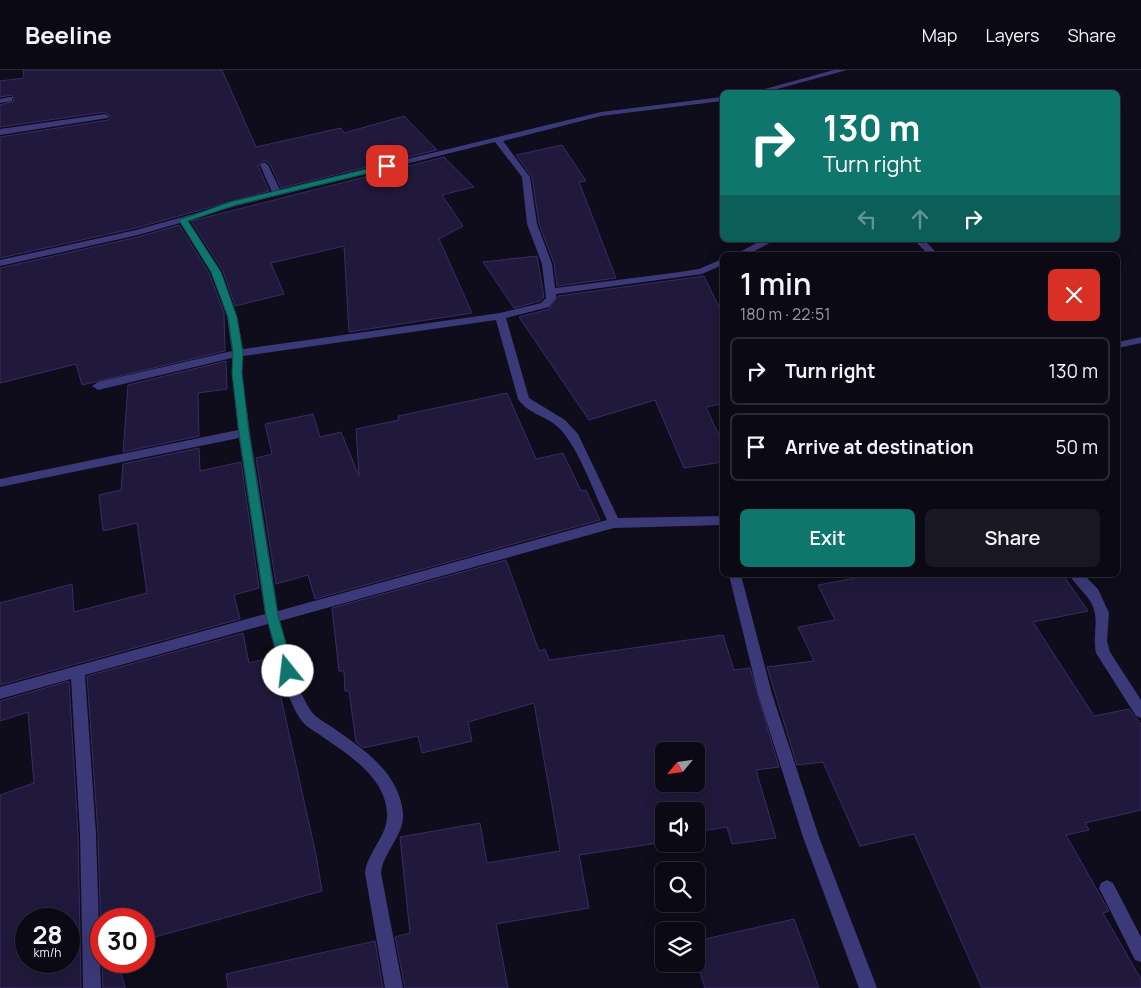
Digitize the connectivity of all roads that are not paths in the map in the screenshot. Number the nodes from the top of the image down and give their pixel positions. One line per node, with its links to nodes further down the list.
1 (843, 70): 2 (street)
2 (766, 90)
3 (10, 99): 5 (street)
4 (720, 99): 8 (street)
5 (0, 100)
6 (105, 116): 7 (street)
7 (0, 132)
8 (497, 139): 10 (street); 18 (street)
9 (264, 165): 10 (street)
10 (277, 193): 11 (street)
11 (183, 220): 16 (street); 22 (street)
12 (766, 242): 14 (street)
13 (921, 242): 15 (street)
14 (744, 252)
15 (931, 252)
16 (0, 263)
17 (720, 263): 18 (street)
18 (550, 292): 19 (street)
19 (500, 316): 22 (street); 27 (street)
20 (1141, 340): 21 (street)
21 (1120, 345)
22 (238, 353): 23 (street); 24 (street)
23 (98, 386)
24 (244, 433): 25 (street); 30 (street)
25 (0, 483)
26 (720, 521): 27 (street)
27 (614, 523): 30 (street)
28 (736, 577): 38 (street)
29 (1078, 577): 33 (street)
30 (272, 616): 31 (street); 37 (street)
31 (78, 671): 32 (street); 36 (street)
32 (0, 693)
33 (1141, 712)
34 (1107, 888): 35 (street)
35 (1141, 954)
36 (92, 988)
37 (394, 988)
38 (868, 988)

